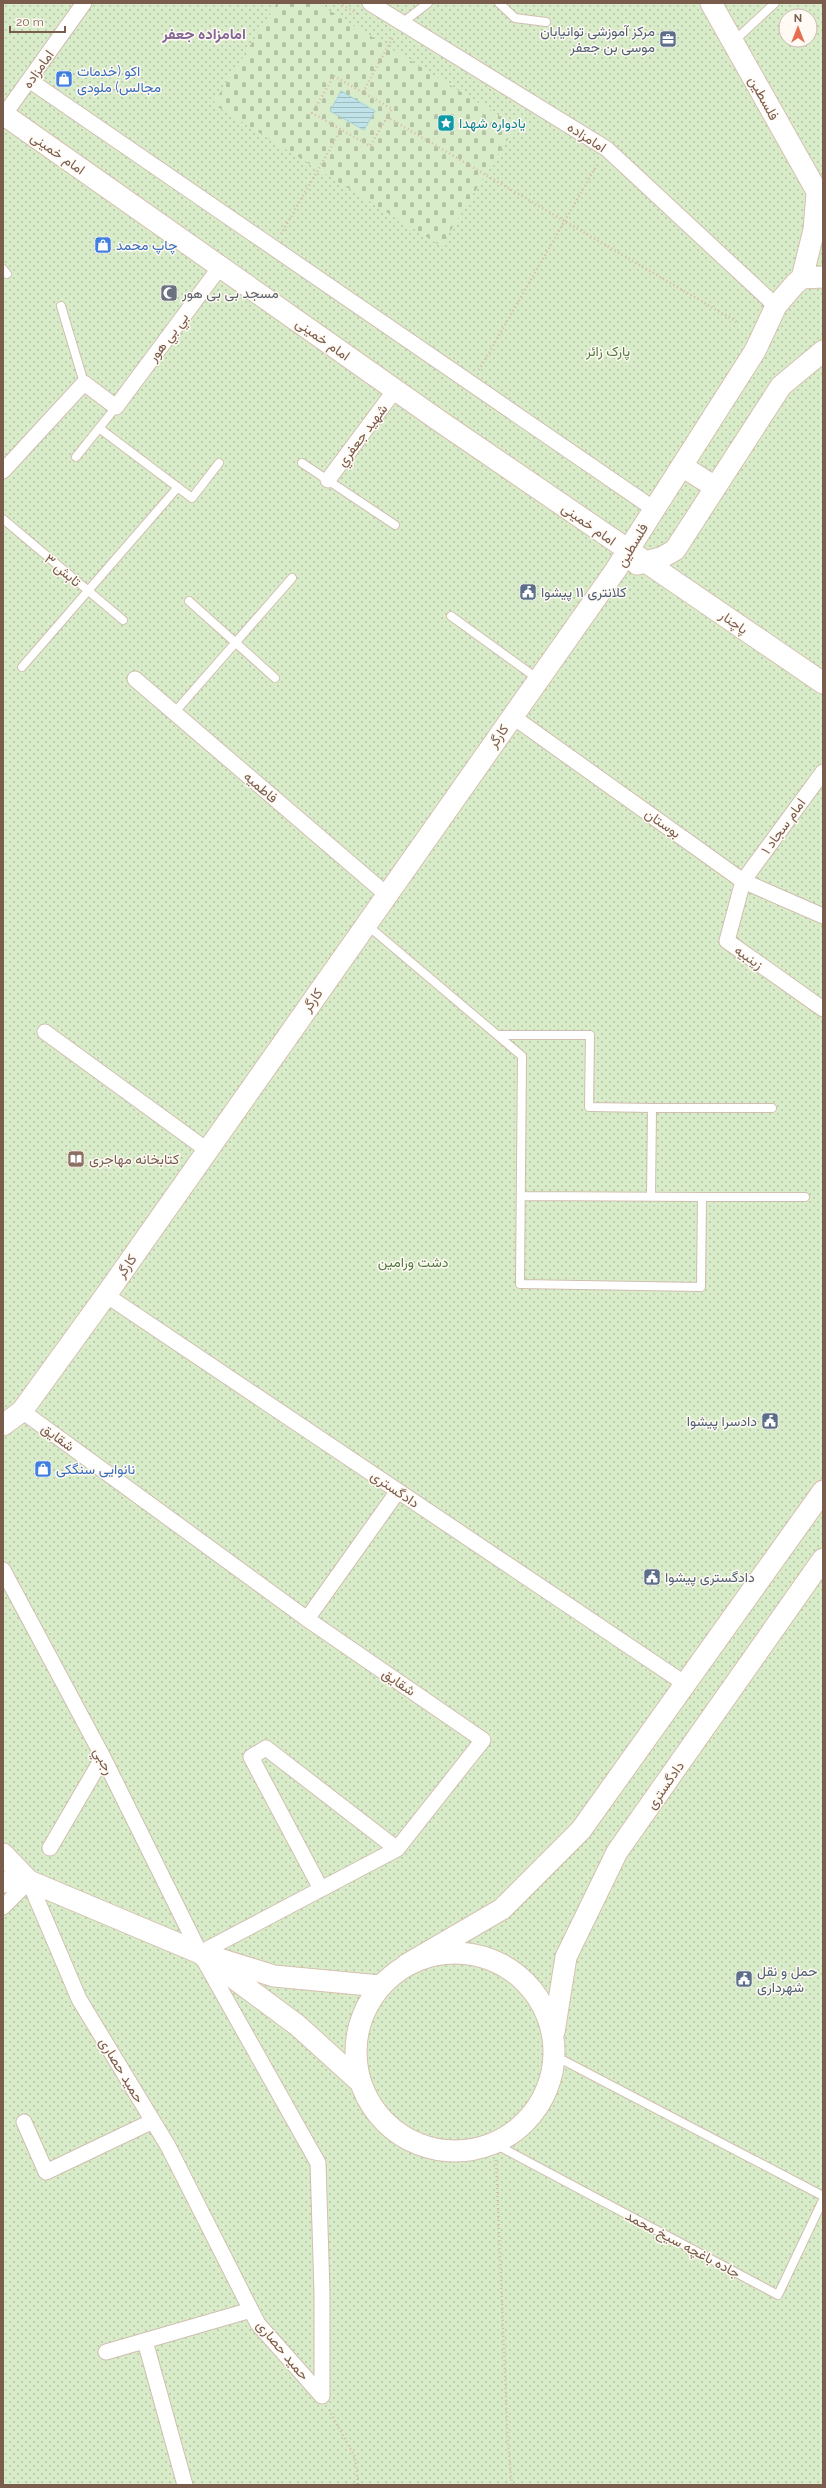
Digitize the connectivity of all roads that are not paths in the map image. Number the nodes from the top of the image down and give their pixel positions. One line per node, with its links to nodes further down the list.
1 (84, 3): 10 (street, امامزاده)
2 (370, 3): 8 (street, امامزاده)
3 (428, 3): 8 (lane)
4 (499, 3): 7 (lane)
5 (711, 3): 9 (main road, فلسطین)
6 (775, 3): 9 (lane)
7 (546, 22)
8 (402, 23): 17 (street, امامزاده)
9 (732, 42): 12 (main road, فلسطین)
10 (29, 80): 11 (street, امامزاده); 31 (street)
11 (4, 115): 13 (main road, امام خمینی)
12 (818, 190): 15 (main road, فلسطین)
13 (220, 267): 20 (main road, امام خمینی); 21 (street, بي بي هور)
14 (823, 277): 15 (main road)
15 (802, 278): 17 (main road, فلسطین)
16 (61, 306): 19 (lane)
17 (776, 306): 26 (main road, فلسطین)
18 (823, 351): 29 (main road)
19 (84, 383): 21 (street); 27 (street)
20 (395, 390): 28 (street, شهيد جعفري); 35 (main road, امام خمینی)
21 (116, 408): 22 (lane)
22 (99, 428): 23 (lane); 30 (lane)
23 (76, 457)
24 (219, 463): 30 (lane)
25 (302, 463): 28 (lane)
26 (682, 466): 29 (main road); 31 (main road, فلسطین)
27 (3, 471)
28 (328, 480): 33 (lane)
29 (715, 487): 34 (main road)
30 (178, 488): 39 (lane)
31 (654, 509): 35 (main road, فلسطین)
32 (3, 519): 39 (lane, تابش ۳)
33 (395, 525)
34 (675, 550): 35 (main road, فلسطین); 38 (main road)
35 (636, 556): 36 (main road, فلسطین); 38 (main road, پاچنار)
36 (615, 570): 47 (main road, کارگر)
37 (292, 578): 43 (lane)
38 (683, 587): 48 (main road, پاچنار)
39 (89, 591): 42 (lane, تابش ۳); 44 (lane)
40 (189, 601): 43 (lane)
41 (451, 616): 47 (lane)
42 (124, 620)
43 (235, 642): 45 (lane); 49 (lane)
44 (22, 667)
45 (275, 678)
46 (135, 679): 49 (street, فاطميه)
47 (538, 679): 50 (main road, کارگر)
48 (823, 683)
49 (174, 713): 53 (street, فاطميه)
50 (512, 716): 52 (street, بوستان); 53 (main road, کارگر)
51 (823, 772): 52 (street, امام سجاد ۱)
52 (744, 880): 54 (street, بوستان); 56 (street, زينبيه)
53 (386, 894): 55 (main road, کارگر)
54 (823, 916)
55 (365, 924): 58 (lane); 61 (main road, کارگر)
56 (823, 1009)
57 (45, 1032): 61 (street)
58 (500, 1035): 59 (lane); 62 (lane)
59 (652, 1108): 60 (lane); 63 (lane)
60 (772, 1108)
61 (207, 1150): 66 (main road, کارگر)
62 (520, 1196): 63 (lane); 64 (lane)
63 (652, 1196): 64 (lane)
64 (702, 1197): 65 (lane)
65 (805, 1197)
66 (106, 1295): 67 (main road, کارگر); 69 (street, دادگستری)
67 (22, 1411): 68 (main road, کارگر); 73 (street, شقايق)
68 (3, 1425)
69 (398, 1491): 73 (street); 74 (street, دادگستری)
70 (823, 1491): 74 (main road)
71 (823, 1559): 86 (main road, دادگستری)
72 (3, 1570): 75 (street, رجبي)
73 (306, 1619): 77 (street, شقايق)
74 (684, 1683): 84 (main road)
75 (102, 1757): 76 (street); 83 (street, رجبي)
76 (50, 1848)
77 (397, 1849): 81 (street, شقايق); 81 (street)
78 (3, 1854): 79 (main road)
79 (29, 1881): 80 (main road); 82 (street); 83 (main road); 89 (street, حمید حصاری)
80 (3, 1882)
81 (321, 1889): 83 (street, شقايق)
82 (3, 1907)
83 (200, 1953): 85 (main road); 88 (main road); 94 (street, حمید حصاری)
84 (406, 1964): 85 (main road); 86 (main road)
85 (380, 1986): 88 (main road)
86 (553, 2032): 87 (main road)
87 (555, 2056): 91 (main road); 92 (lane)
88 (359, 2081): 91 (main road)
89 (153, 2121): 90 (street); 94 (street, حمید حصاری)
90 (24, 2122)
91 (495, 2144): 93 (lane, جاده باغچه سیخ محمد)
92 (823, 2196)
93 (823, 2200)
94 (251, 2310): 95 (street)
95 (145, 2341): 96 (street); 97 (street)
96 (106, 2352)
97 (185, 2485)

